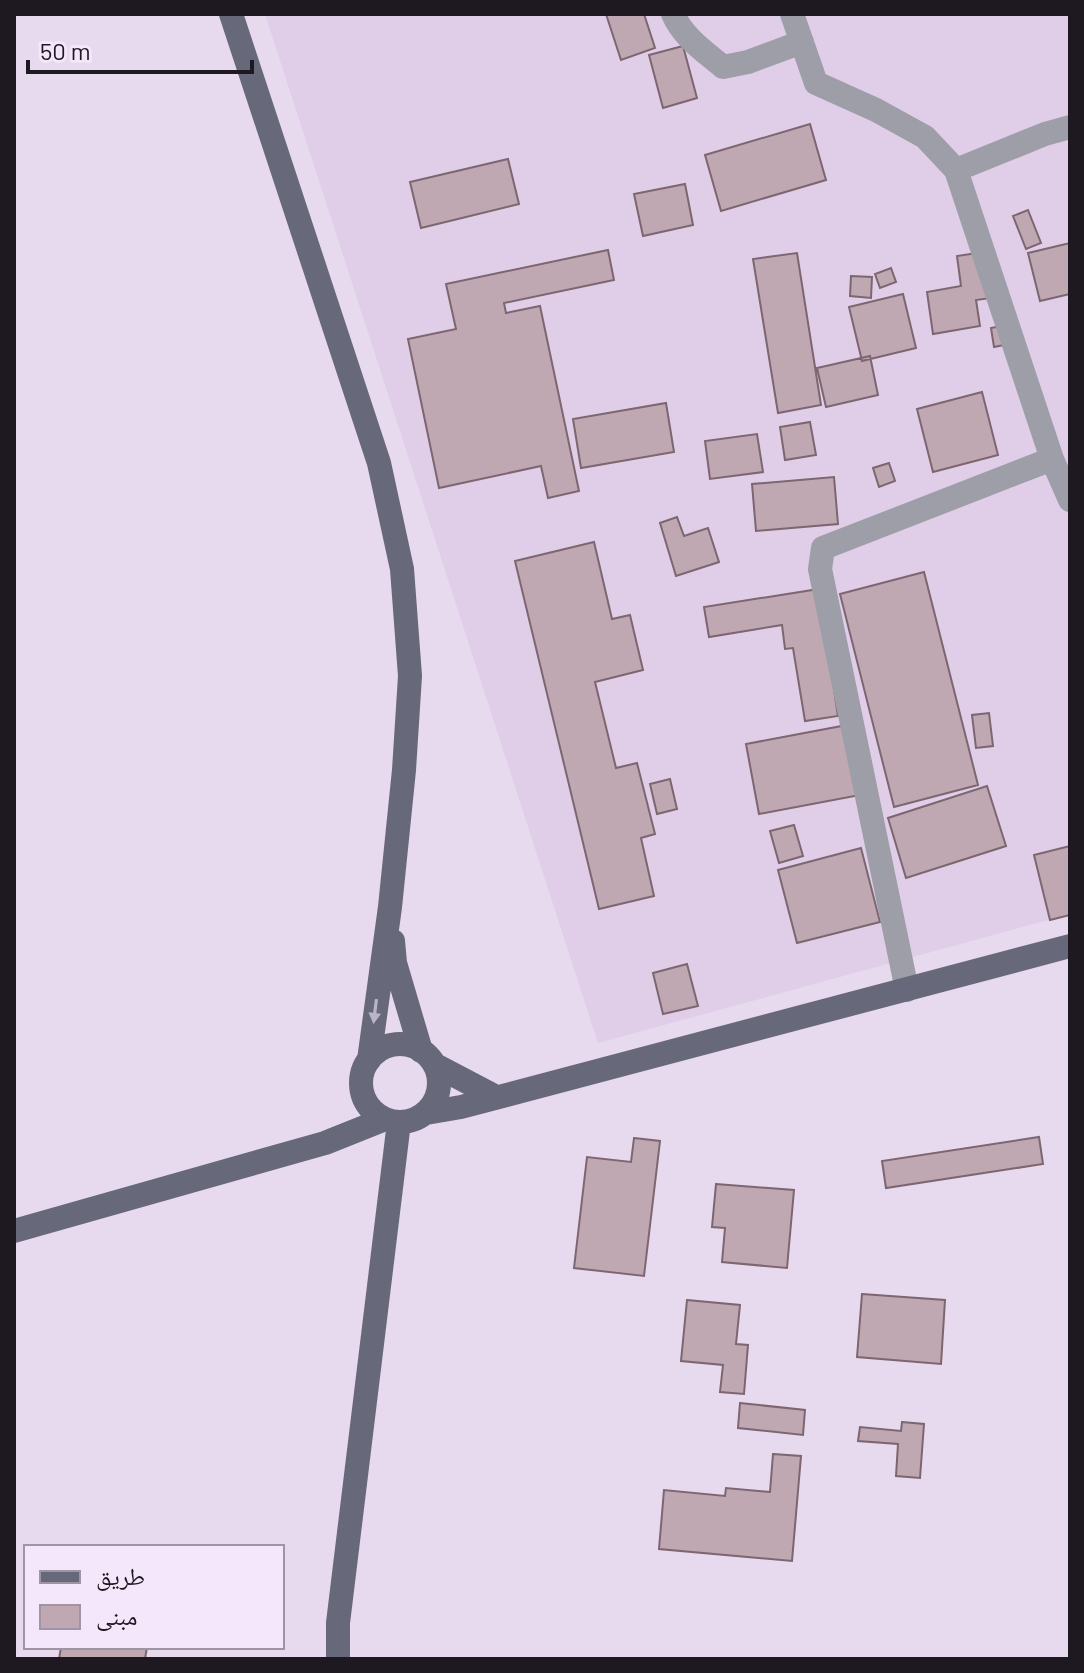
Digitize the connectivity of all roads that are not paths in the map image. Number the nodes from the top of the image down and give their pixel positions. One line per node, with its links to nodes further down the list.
1 (231, 14): 9 (main road)
2 (673, 14): 4 (lane)
3 (792, 14): 4 (lane)
4 (802, 42): 6 (lane)
5 (1070, 127): 6 (lane)
6 (956, 170): 7 (lane)
7 (1052, 459): 8 (lane); 11 (lane)
8 (1070, 500)
9 (390, 907): 12 (main road); 13 (main road, one-way to 13)
10 (1070, 946): 11 (main road)
11 (907, 990): 15 (main road)
12 (428, 1058): 13 (main road); 15 (main road); 16 (main road)
13 (369, 1060): 14 (main road)
14 (361, 1086): 17 (main road); 18 (main road)
15 (496, 1097): 16 (main road)
16 (426, 1113): 17 (main road)
17 (392, 1121): 18 (main road); 20 (main road)
18 (325, 1143): 19 (main road)
19 (14, 1231)
20 (338, 1659)

